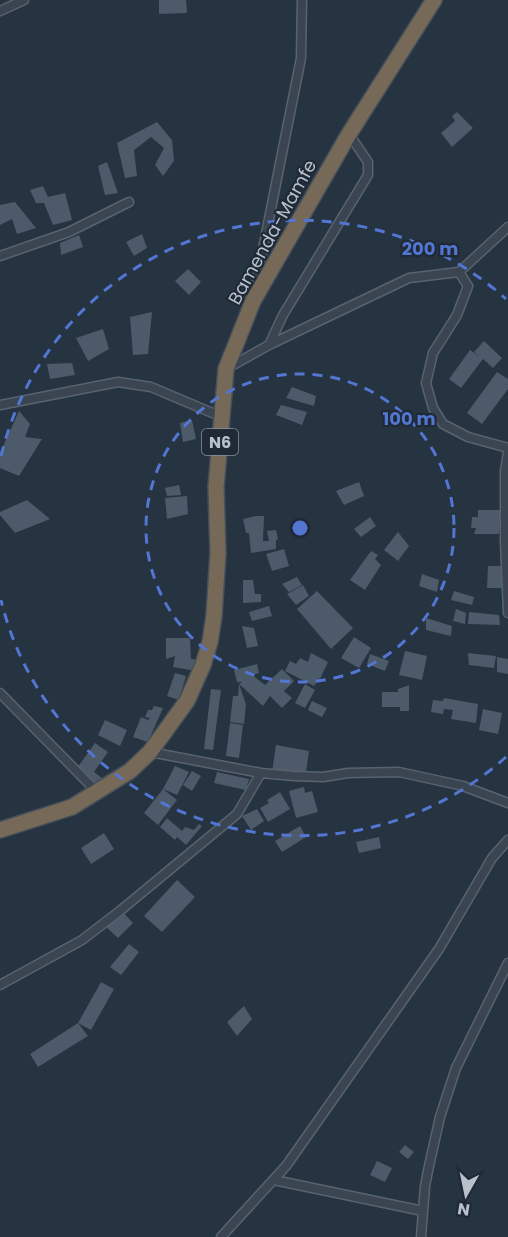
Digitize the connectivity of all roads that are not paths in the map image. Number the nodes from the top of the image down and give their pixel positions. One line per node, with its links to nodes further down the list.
1 (24, 0): 4 (street)
2 (302, 0): 10 (street)
3 (434, 0): 5 (highway, Bamenda-Mamfe / N6)
4 (0, 11)
5 (350, 134): 10 (highway, Bamenda-Mamfe / N6); 11 (street)
6 (129, 202): 8 (street)
7 (508, 228): 9 (street)
8 (0, 256)
9 (459, 272): 11 (street); 15 (street)
10 (253, 301): 12 (highway, Bamenda-Mamfe / N6)
11 (269, 345): 12 (street)
12 (226, 369): 14 (highway, Bamenda-Mamfe / N6)
13 (2, 407): 14 (street)
14 (222, 417): 19 (highway, Bamenda-Mamfe / N6)
15 (508, 448)
16 (508, 453): 17 (street)
17 (508, 613)
18 (0, 693): 21 (street)
19 (150, 752): 20 (street); 21 (highway, Bamenda-Mamfe / N6)
20 (261, 773): 22 (street); 26 (street)
21 (96, 791): 23 (highway, Bamenda-Mamfe / N6)
22 (508, 803)
23 (0, 830)
24 (508, 840): 27 (street)
25 (508, 963): 28 (street)
26 (0, 985)
27 (274, 1180): 28 (street); 29 (street)
28 (423, 1211): 30 (street)
29 (221, 1237)
30 (421, 1237)

